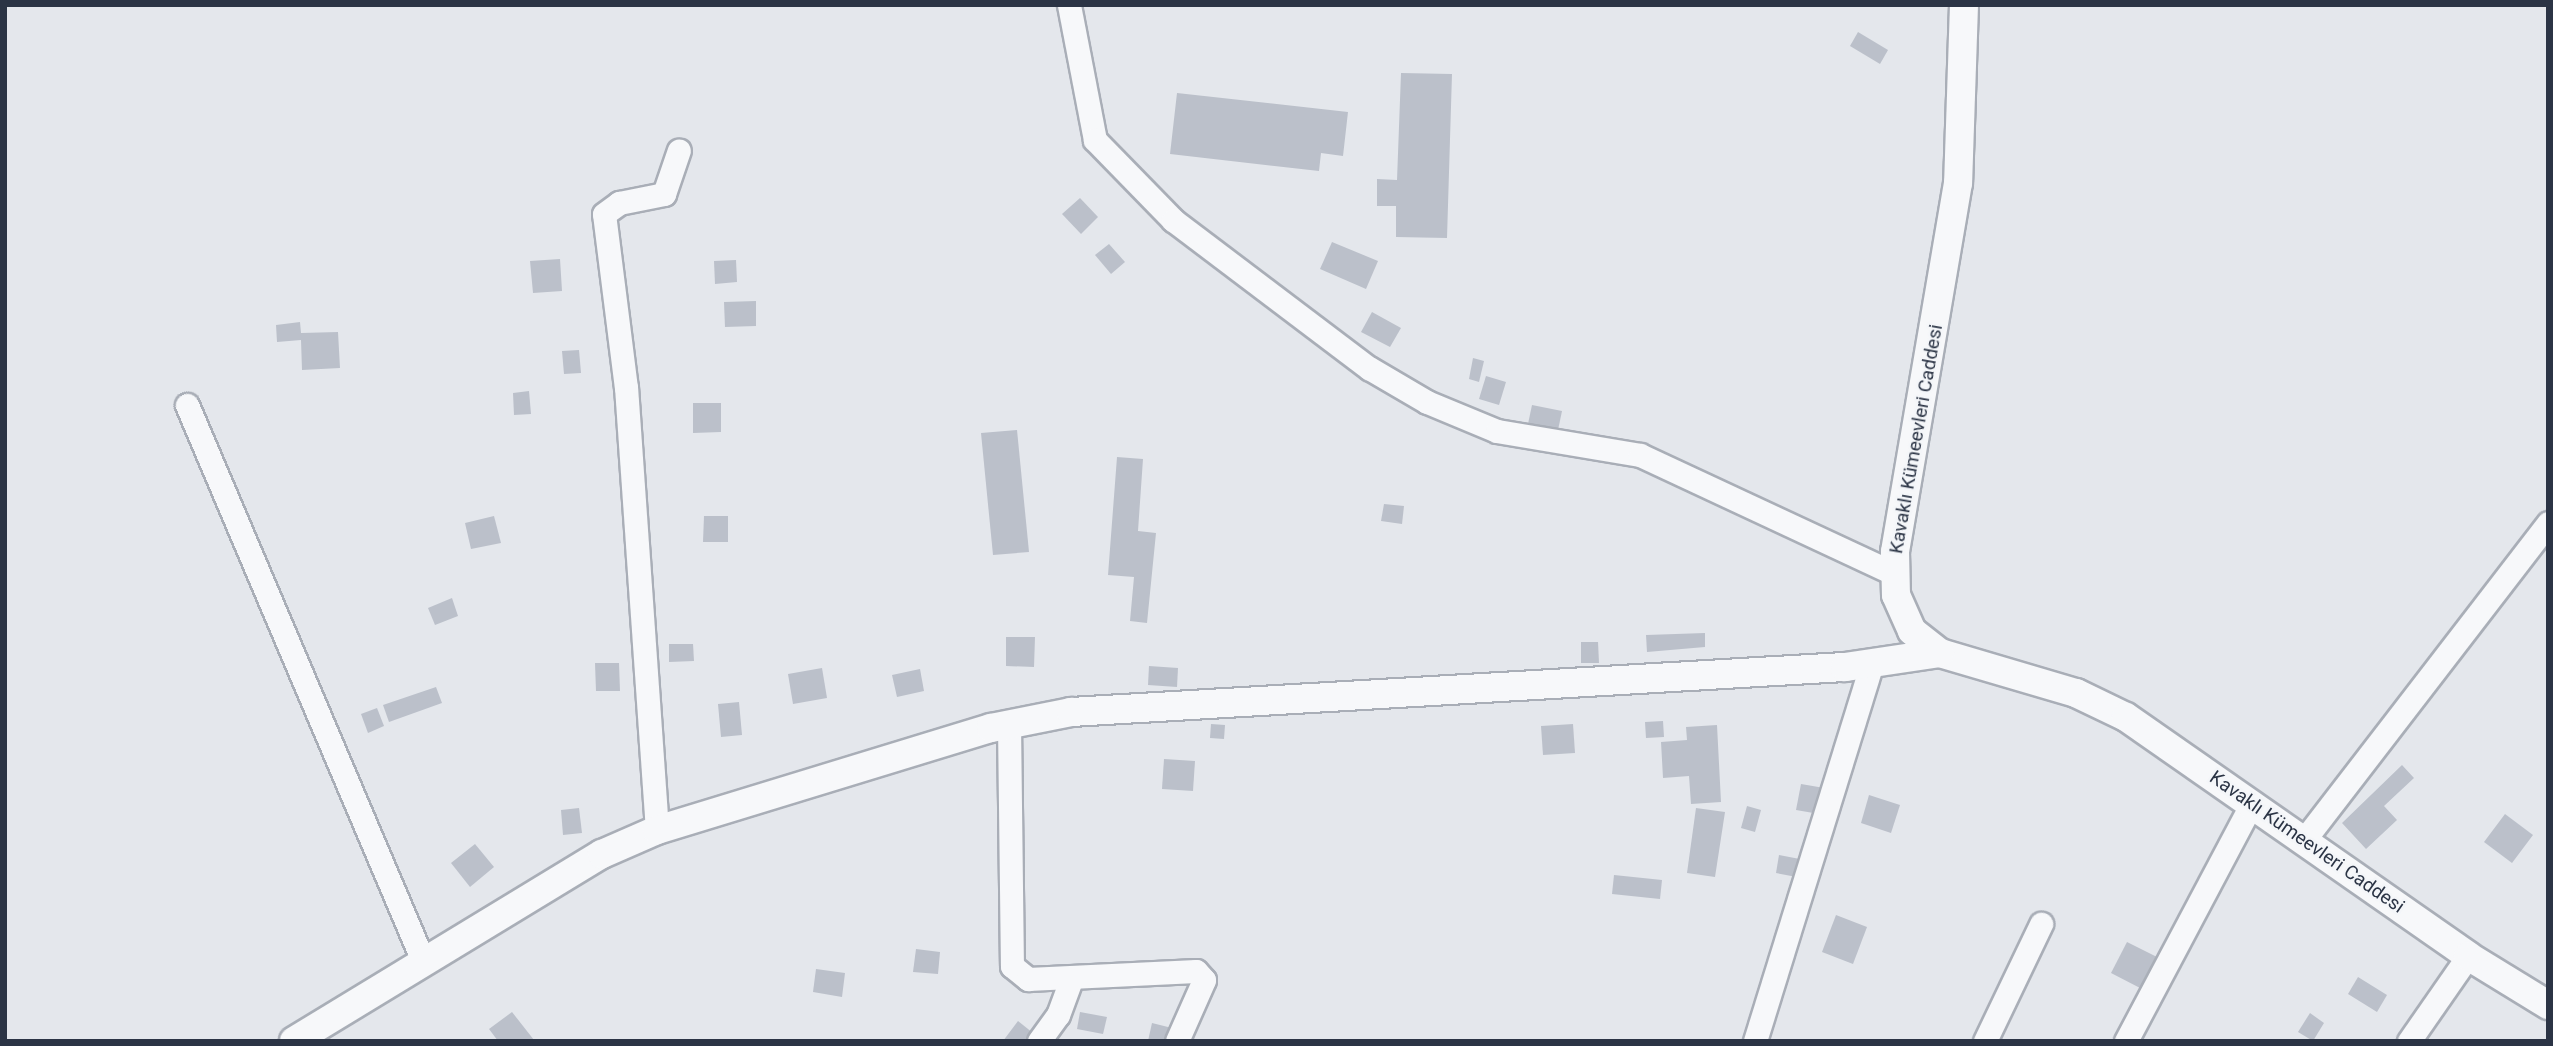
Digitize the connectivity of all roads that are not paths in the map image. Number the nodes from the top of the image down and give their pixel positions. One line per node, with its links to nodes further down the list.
1 (1069, 5): 6 (street)
2 (1964, 5): 6 (street, Kavaklı Kümeevleri Caddesi)
3 (679, 150): 11 (street)
4 (187, 405): 15 (street)
5 (2548, 523): 12 (street)
6 (1893, 573): 7 (street, Kavaklı Kümeevleri Caddesi)
7 (1940, 653): 8 (street); 10 (street, Kavaklı Kümeevleri Caddesi)
8 (1872, 662): 9 (street); 21 (street)
9 (1009, 724): 11 (street); 16 (street)
10 (2252, 803): 12 (street, Kavaklı Kümeevleri Caddesi); 23 (street)
11 (657, 830): 15 (street)
12 (2304, 840): 14 (street, Kavaklı Kümeevleri Caddesi)
13 (2041, 924): 22 (street)
14 (2468, 956): 17 (street, Kavaklı Kümeevleri Caddesi); 24 (street)
15 (424, 963): 18 (street)
16 (1072, 977): 19 (street); 20 (street)
17 (2548, 1005)
18 (294, 1041)
19 (1039, 1041)
20 (1177, 1041)
21 (1755, 1041)
22 (1985, 1041)
23 (2126, 1041)
24 (2409, 1041)

